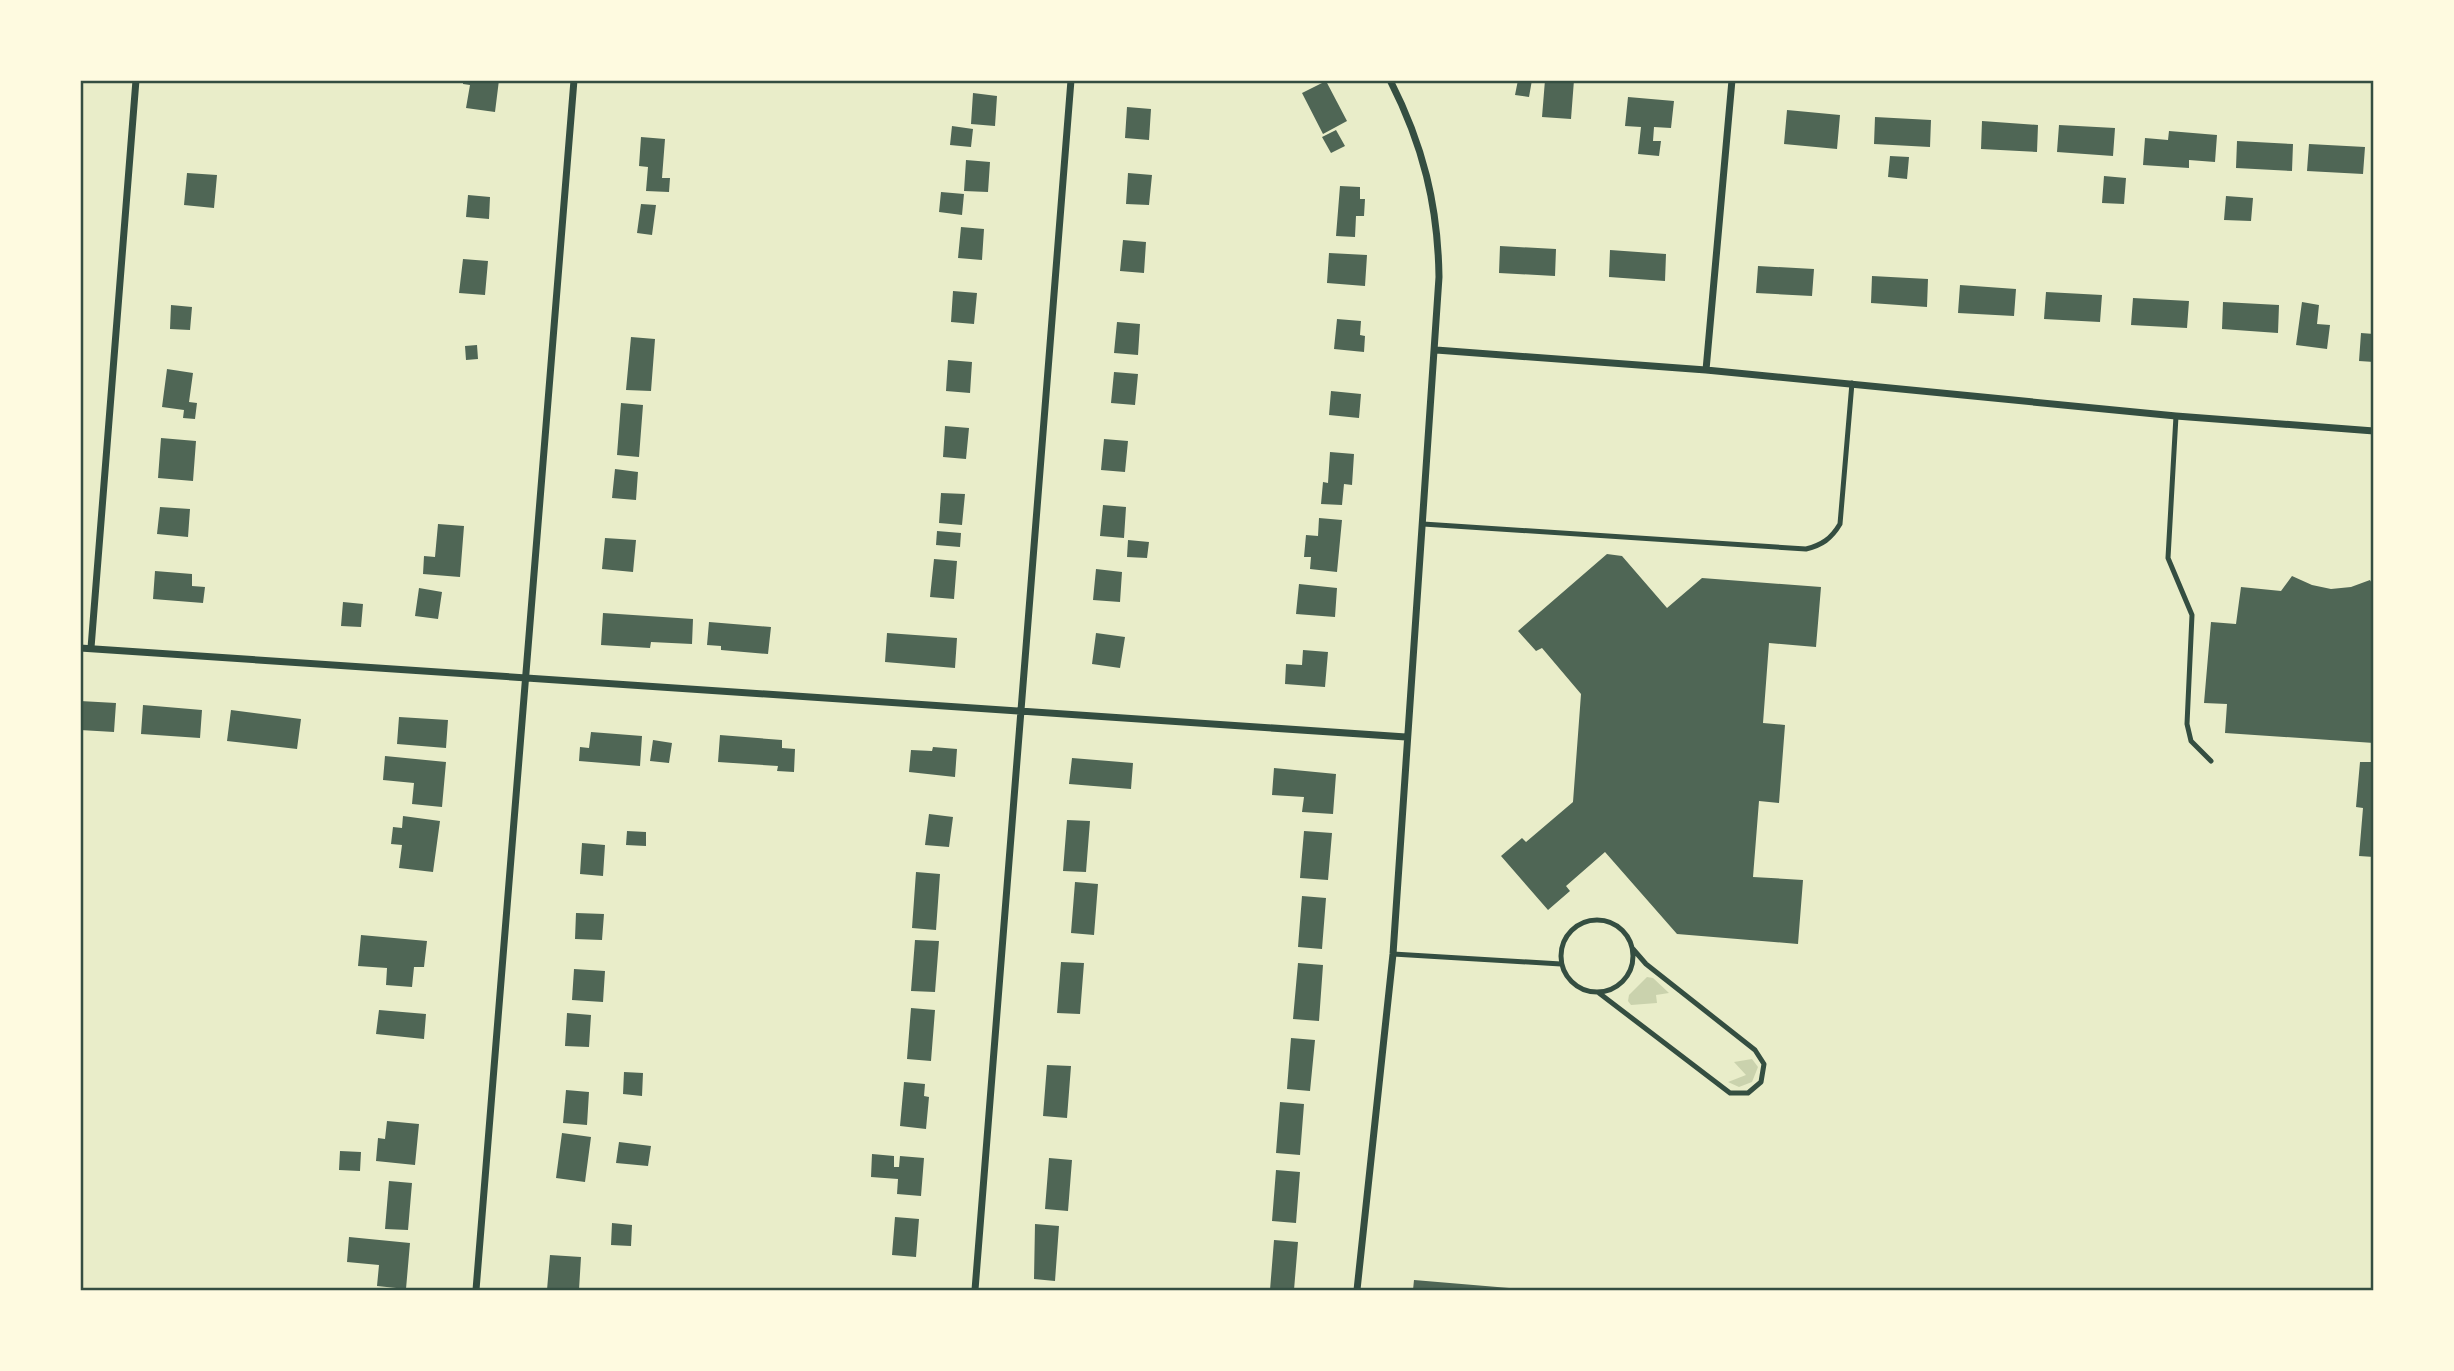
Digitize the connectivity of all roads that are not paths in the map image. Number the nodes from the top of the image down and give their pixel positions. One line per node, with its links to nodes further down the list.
1 (136, 80): 13 (street)
2 (575, 80): 14 (street)
3 (1071, 80): 15 (street)
4 (1390, 80): 6 (street)
5 (1732, 80): 7 (street)
6 (1436, 350): 7 (street); 11 (street)
7 (1706, 370): 8 (street)
8 (1852, 383): 9 (street); 11 (lane)
9 (2176, 416): 10 (street); 17 (lane)
10 (2374, 431)
11 (1423, 524): 16 (street)
12 (80, 648): 13 (street)
13 (91, 648): 14 (street)
14 (525, 680): 15 (street); 22 (street)
15 (1019, 711): 16 (street); 23 (street)
16 (1406, 737): 19 (street)
17 (2211, 761)
18 (1633, 949): 20 (lane); 21 (lane); 21 (lane)
19 (1393, 954): 20 (lane); 24 (street)
20 (1561, 964): 21 (lane)
21 (1599, 993)
22 (476, 1290)
23 (975, 1290)
24 (1357, 1290)

